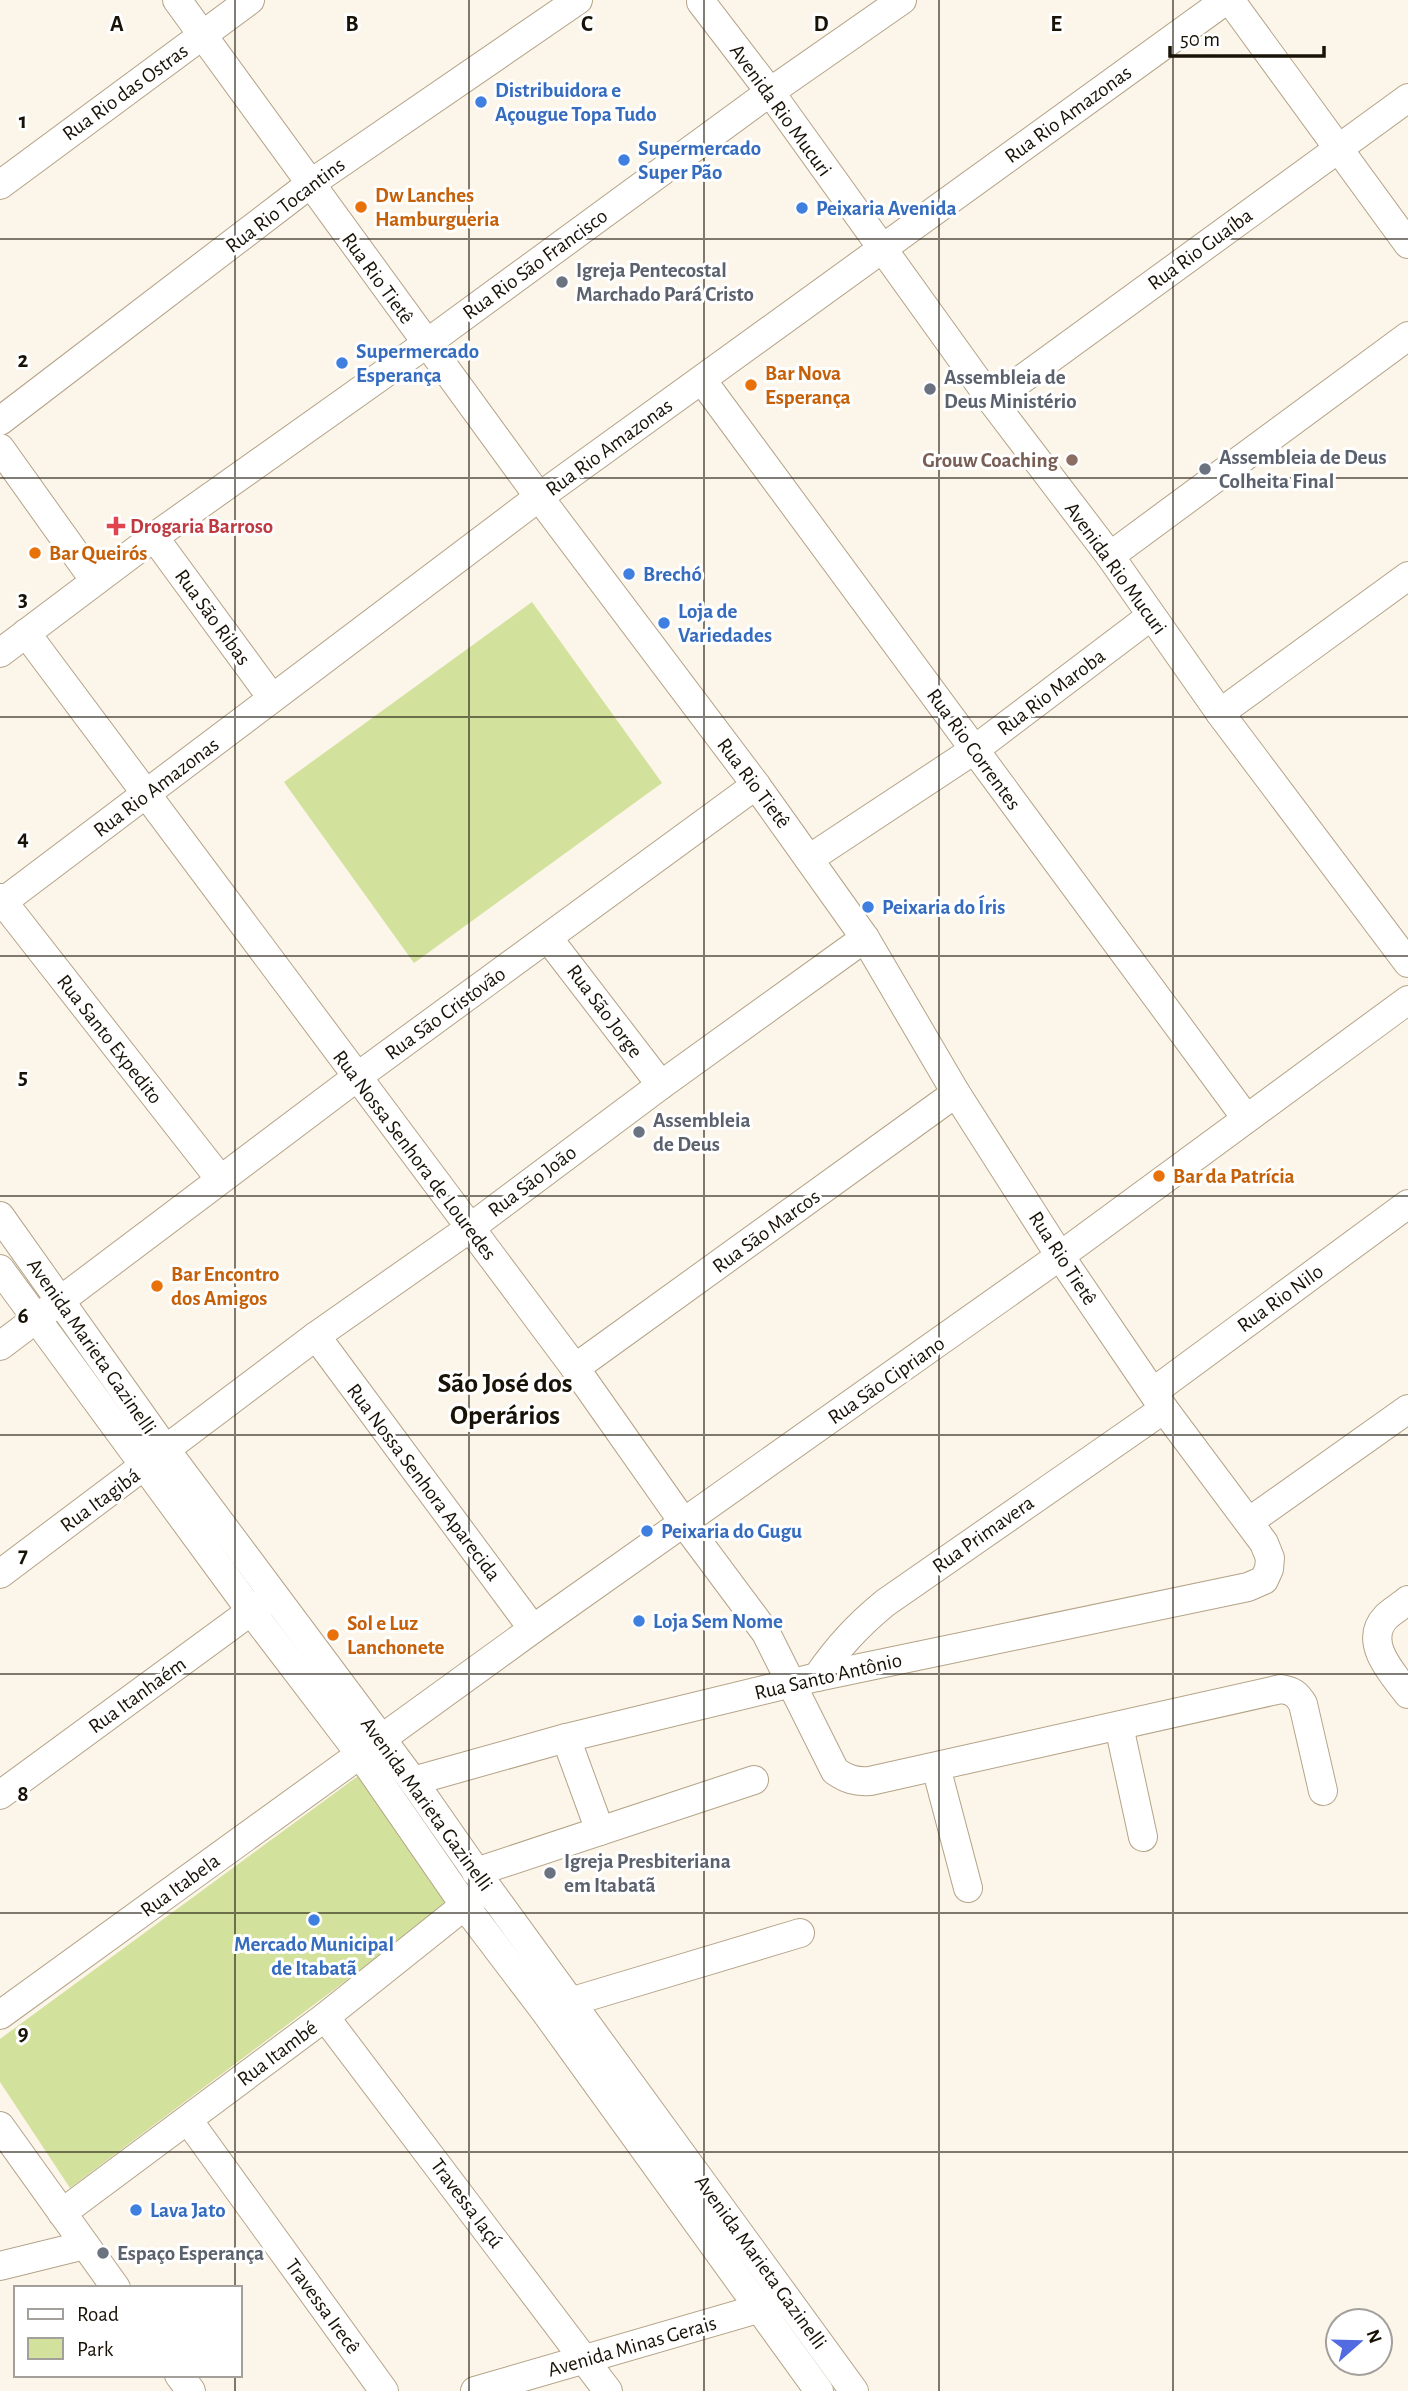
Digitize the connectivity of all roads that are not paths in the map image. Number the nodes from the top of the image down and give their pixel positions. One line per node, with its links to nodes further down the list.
1 (177, 0): 7 (street, Rua Rio Tietê)
2 (250, 0): 7 (street, Rua Rio das Ostras)
3 (578, 0): 11 (street, Rua Rio Tocantins)
4 (902, 0): 8 (street, Rua Rio São Francisco)
5 (1228, 0): 10 (street); 14 (street, Rua Rio Amazonas)
6 (700, 1): 8 (street, Avenida Rio Mucuri)
7 (203, 35): 11 (street, Rua Rio Tietê); 12 (street, Rua Rio das Ostras)
8 (770, 92): 14 (street, Avenida Rio Mucuri); 16 (street, Rua Rio São Francisco)
9 (1408, 98): 10 (street, Rua Rio Guaíba)
10 (1337, 149): 13 (street); 18 (street, Rua Rio Guaíba)
11 (310, 184): 16 (street, Rua Rio Tietê); 19 (street, Rua Rio Tocantins)
12 (0, 185)
13 (1408, 244)
14 (882, 249): 17 (street, Rua Rio Amazonas); 18 (street, Avenida Rio Mucuri)
15 (1408, 336): 23 (street)
16 (426, 344): 21 (street, Rua Rio Tietê); 22 (street, Rua Rio São Francisco)
17 (702, 380): 21 (street, Rua Rio Amazonas); 31 (street, Rua Rio Correntes)
18 (992, 401): 23 (street, Avenida Rio Mucuri)
19 (0, 421)
20 (0, 448): 24 (street)
21 (538, 498): 29 (street, Rua Rio Amazonas); 32 (street, Rua Rio Tietê)
22 (154, 537): 24 (street, Rua Rio São Francisco); 29 (street, Rua São Ribas)
23 (1110, 556): 26 (street, Avenida Rio Mucuri)
24 (95, 581): 27 (street, Rua Rio São Francisco)
25 (1404, 587): 30 (street)
26 (1151, 616): 30 (street, Avenida Rio Mucuri); 31 (street, Rua Rio Maroba)
27 (26, 633): 28 (street, Rua Rio São Francisco); 33 (street, Rua Nossa Senhora de Louredes)
28 (0, 653)
29 (272, 698): 33 (street, Rua Rio Amazonas)
30 (1220, 713): 38 (street, Avenida Rio Mucuri)
31 (974, 750): 34 (street, Rua Rio Maroba); 43 (street, Rua Rio Correntes)
32 (756, 785): 34 (street, Rua Rio Tietê); 36 (street, Rua São Cristovão)
33 (146, 794): 35 (street, Rua Rio Amazonas); 40 (street, Rua Nossa Senhora de Louredes)
34 (809, 859): 37 (street, Rua Rio Tietê)
35 (1, 901): 44 (street, Rua Santo Expedito)
36 (548, 937): 40 (street, Rua São Cristovão); 41 (street, Rua São Jorge)
37 (865, 939): 41 (street, Rua São João); 42 (street, Rua Rio Tietê)
38 (1408, 963)
39 (1408, 1000): 43 (street, Rua São Cipriano)
40 (357, 1077): 44 (street, Rua São Cristovão); 47 (street, Rua Nossa Senhora de Louredes)
41 (661, 1085): 47 (street, Rua São João)
42 (956, 1093): 48 (street, Rua Rio Tietê); 54 (street, Rua São Marcos)
43 (1246, 1118): 48 (street, Rua São Cipriano)
44 (220, 1180): 50 (street, Rua São Cristovão)
45 (1408, 1205): 55 (street, Rua Rio Nilo)
46 (0, 1216): 50 (street, Avenida Marieta Gazinelli)
47 (470, 1228): 52 (street, Rua São João); 54 (street, Rua Nossa Senhora de Louredes)
48 (1060, 1256): 55 (street, Rua Rio Tietê); 59 (street, Rua São Cipriano)
49 (0, 1269): 51 (street, Avenida Marieta Gazinelli)
50 (61, 1301): 51 (street, Rua São Cristovão); 57 (street, Avenida Marieta Gazinelli)
51 (37, 1320): 53 (street, Rua São Cristovão); 57 (street, Avenida Marieta Gazinelli)
52 (316, 1336): 57 (street, Rua São João); 65 (street, Rua Nossa Senhora Aparecida)
53 (0, 1346)
54 (575, 1368): 59 (street, Rua Nossa Senhora de Louredes)
55 (1158, 1400): 58 (street, Rua Rio Tietê); 66 (street, Rua Primavera)
56 (1408, 1409): 58 (street)
57 (156, 1458): 60 (street, Rua Itagibá); 62 (street, Avenida Marieta Gazinelli); 64 (street, Avenida Marieta Gazinelli)
58 (1250, 1521): 61 (street, Rua Rio Tietê)
59 (684, 1523): 65 (street, Rua São Cipriano); 66 (street, Rua Nossa Senhora de Louredes)
60 (0, 1574)
61 (1248, 1587): 66 (street, Rua Santo Antônio)
62 (273, 1594): 64 (street, Rua Itanhaém); 70 (street, Avenida Marieta Gazinelli)
63 (1408, 1601): 67 (street)
64 (251, 1611): 70 (street, Avenida Marieta Gazinelli); 75 (street, Rua Itanhaém)
65 (533, 1629): 70 (street, Rua São Cipriano)
66 (805, 1680): 69 (street, Rua Santo Antônio); 71 (street, Rua Nossa Senhora de Louredes)
67 (1408, 1694)
68 (1119, 1726): 71 (street, Rua Nossa Senhora de Louredes); 74 (street, Rua Nossa Senhora de Louredes); 77 (street)
69 (566, 1738): 73 (street, Rua Santo Antônio); 76 (street)
70 (370, 1746): 73 (street, Avenida Marieta Gazinelli); 80 (street, Avenida Marieta Gazinelli); 84 (street, Rua Itabela)
71 (936, 1767): 79 (street)
72 (754, 1780): 76 (street)
73 (413, 1781): 78 (street, Avenida Marieta Gazinelli)
74 (1323, 1791)
75 (0, 1795)
76 (600, 1831): 78 (street)
77 (1143, 1837)
78 (482, 1880): 80 (street, Rua Itambé); 82 (street, Avenida Marieta Gazinelli)
79 (968, 1888)
80 (465, 1906): 83 (street, Avenida Marieta Gazinelli); 85 (street, Rua Itambé)
81 (800, 1933): 82 (street)
82 (570, 2001): 83 (street); 86 (street, Avenida Marieta Gazinelli)
83 (544, 2010): 86 (street, Avenida Marieta Gazinelli)
84 (0, 2015)
85 (325, 2017): 87 (street, Rua Itambé); 95 (street, Travessa Iaçú)
86 (638, 2117): 93 (street, Avenida Marieta Gazinelli); 94 (street, Avenida Marieta Gazinelli)
87 (188, 2120): 89 (street, Rua Itambé); 96 (street, Travessa Irecê)
88 (0, 2126): 89 (street)
89 (62, 2213): 90 (street)
90 (85, 2245): 91 (street); 92 (street)
91 (0, 2266)
92 (115, 2286)
93 (788, 2300): 94 (street, Avenida Minas Gerais); 100 (street, Avenida Marieta Gazinelli)
94 (762, 2309): 95 (street, Avenida Minas Gerais); 99 (street, Avenida Marieta Gazinelli)
95 (585, 2359): 97 (street, Avenida Minas Gerais); 98 (street, Travessa Iaçú)
96 (384, 2391)
97 (475, 2391)
98 (608, 2391)
99 (819, 2391)
100 (854, 2391)

